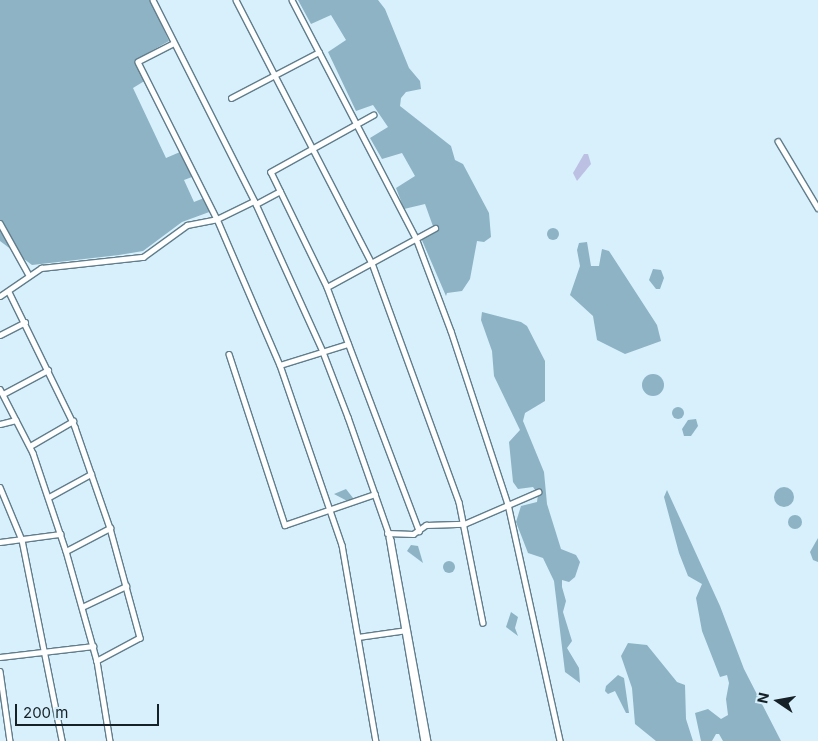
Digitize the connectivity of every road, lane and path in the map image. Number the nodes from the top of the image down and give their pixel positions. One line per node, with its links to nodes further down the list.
1 (153, 0): 4 (street)
2 (236, 0): 6 (street)
3 (292, 0): 5 (street)
4 (173, 44): 13 (street); 15 (street)
5 (319, 52): 6 (street); 9 (street)
6 (273, 76): 7 (street); 11 (street)
7 (232, 98)
8 (374, 116): 9 (street)
9 (356, 125): 11 (street); 18 (street)
10 (778, 141): 14 (street)
11 (312, 150): 12 (street); 19 (street)
12 (280, 192): 13 (street); 21 (street)
13 (255, 202): 15 (street); 27 (street)
14 (818, 208)
15 (217, 219): 20 (street); 29 (street)
16 (0, 222): 20 (street)
17 (435, 228): 18 (street)
18 (416, 238): 19 (street); 42 (street)
19 (372, 263): 21 (street); 44 (street)
20 (29, 275): 22 (street)
21 (327, 287): 26 (street)
22 (9, 292): 23 (street); 24 (street)
23 (0, 296)
24 (25, 322): 25 (street); 30 (street)
25 (1, 332)
26 (348, 344): 27 (street); 46 (street)
27 (323, 352): 29 (street); 40 (street)
28 (229, 354): 43 (street)
29 (280, 365): 43 (street)
30 (48, 370): 32 (street); 34 (street)
31 (0, 389): 32 (street)
32 (3, 394): 33 (street)
33 (16, 420): 35 (street); 36 (street)
34 (72, 421): 36 (street); 37 (street)
35 (0, 424)
36 (30, 446): 41 (street)
37 (91, 474): 41 (street); 45 (street)
38 (0, 487): 49 (street)
39 (538, 492): 42 (street)
40 (375, 494): 43 (street); 48 (street)
41 (49, 498): 47 (street)
42 (508, 504): 44 (street); 67 (street)
43 (330, 511): 56 (street)
44 (464, 524): 46 (street); 54 (street)
45 (110, 528): 51 (street); 52 (street)
46 (419, 531): 48 (street)
47 (60, 534): 49 (street); 51 (street)
48 (388, 535): 55 (street)
49 (22, 540): 50 (street); 58 (street)
50 (0, 542)
51 (66, 551): 53 (street)
52 (126, 586): 53 (street); 60 (street)
53 (82, 608): 57 (street)
54 (483, 623)
55 (407, 630): 56 (street); 66 (street)
56 (358, 637): 65 (street)
57 (93, 646): 58 (street); 60 (street)
58 (45, 653): 59 (street); 63 (street)
59 (0, 658)
60 (97, 660): 64 (street)
61 (0, 671): 62 (street)
62 (10, 741)
63 (62, 741)
64 (110, 741)
65 (376, 741)
66 (426, 741)
67 (560, 741)

